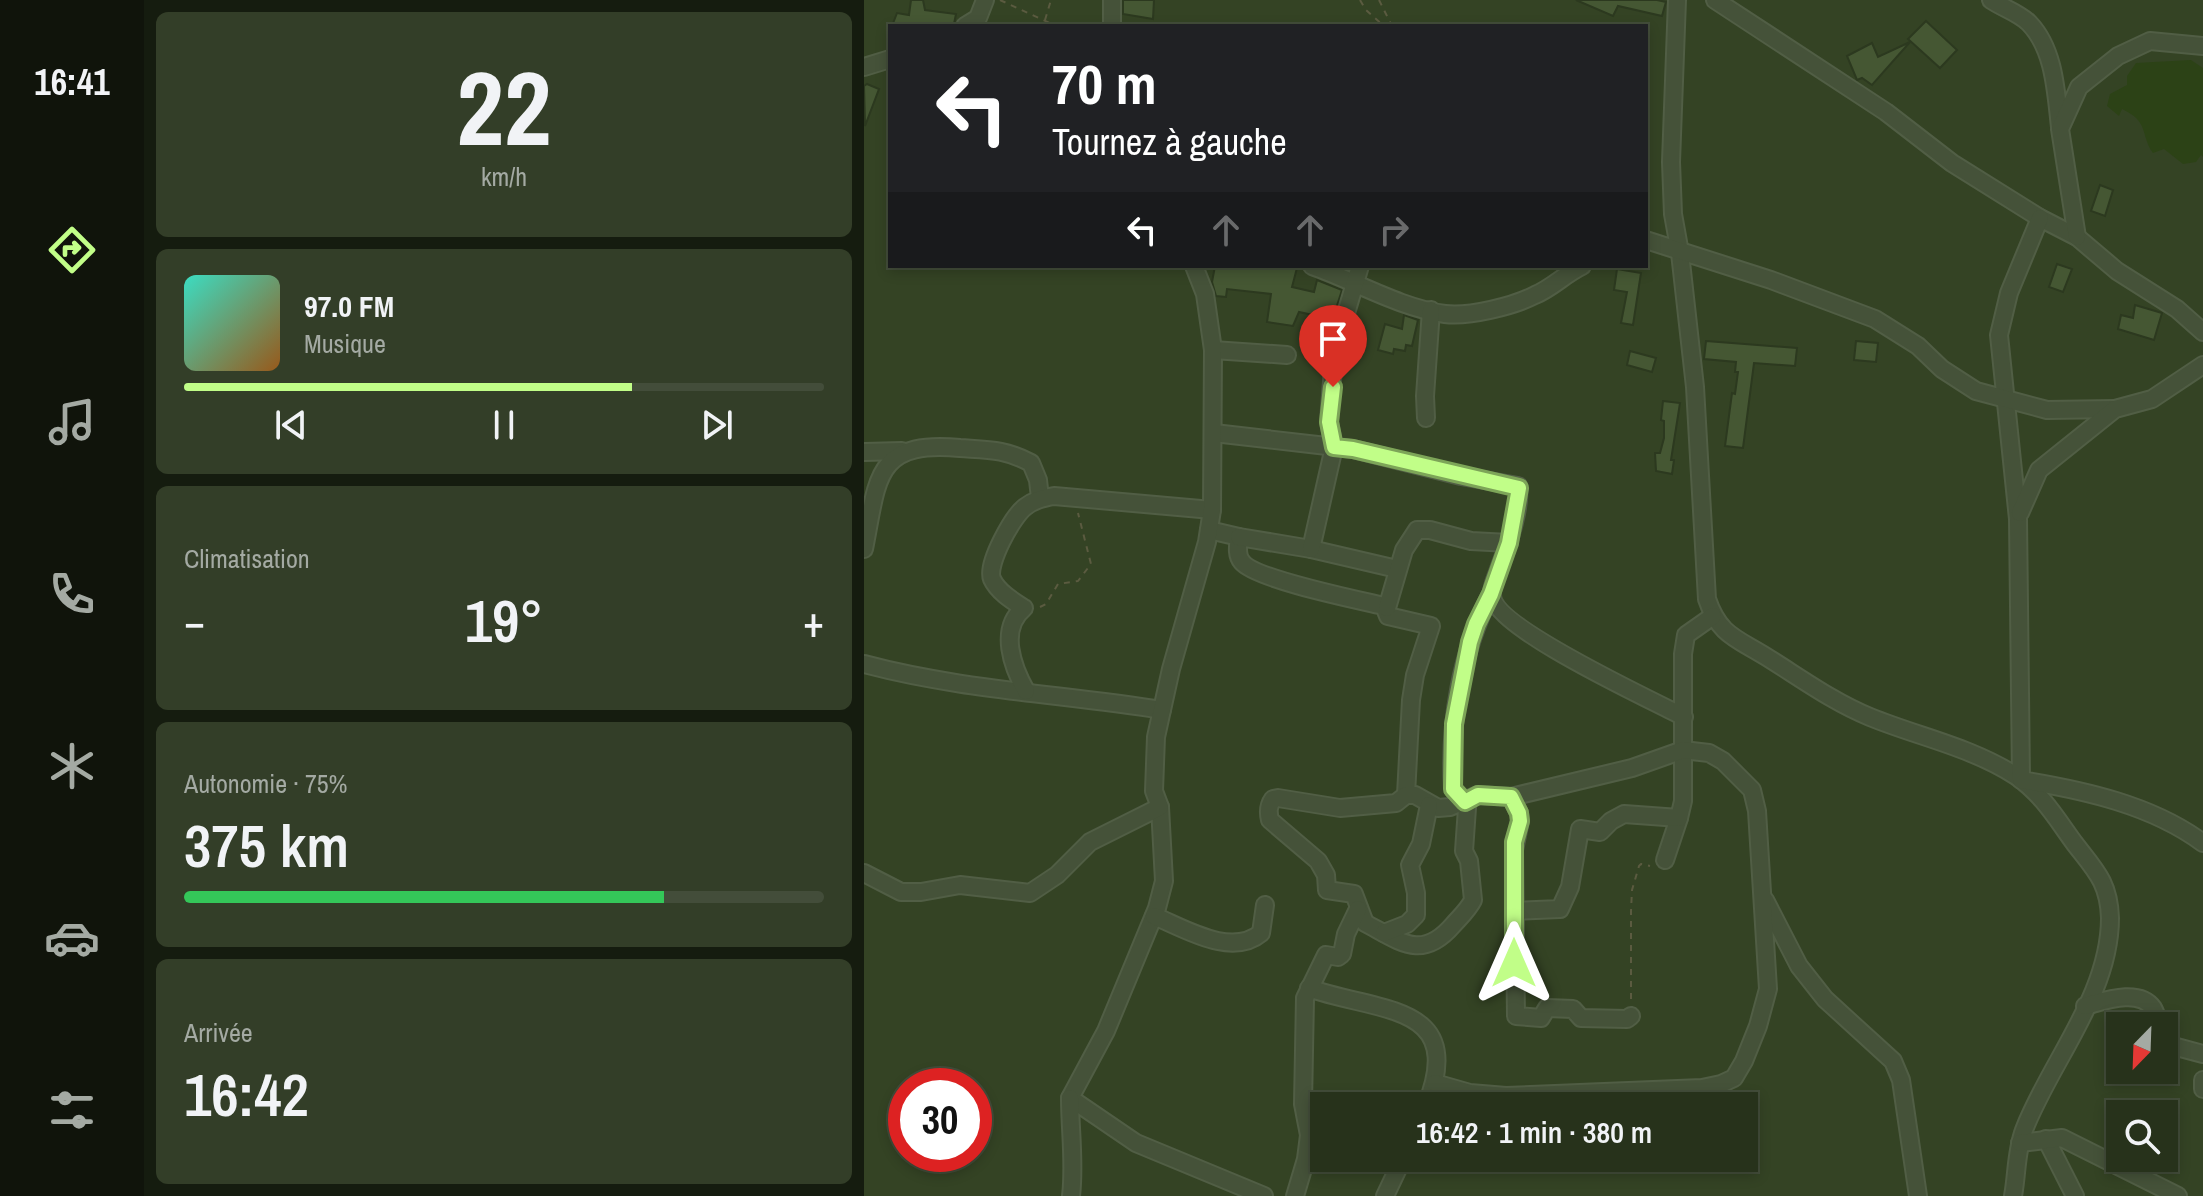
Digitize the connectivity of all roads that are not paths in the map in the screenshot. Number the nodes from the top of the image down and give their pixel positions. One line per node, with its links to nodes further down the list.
1 (985, 0): 6 (street)
2 (1112, 0): 7 (street)
3 (1677, 0): 15 (street)
4 (1715, 0): 12 (street)
5 (1991, 0): 11 (street)
6 (977, 23)
7 (1112, 24)
8 (2203, 46): 11 (street)
9 (888, 60): 10 (street)
10 (864, 67)
11 (2060, 129): 13 (street)
12 (2040, 218): 13 (street); 25 (street)
13 (2077, 237): 21 (street)
14 (1648, 239): 15 (street)
15 (1680, 253): 25 (street); 43 (street)
16 (1195, 268): 22 (street)
17 (1323, 268): 19 (street)
18 (1578, 268): 20 (street)
19 (1357, 274): 20 (street); 29 (street)
20 (1431, 310): 27 (street)
21 (2203, 332)
22 (1213, 350): 23 (street); 28 (street)
23 (1287, 355)
24 (2203, 365): 26 (street)
25 (2004, 399): 26 (street); 34 (street)
26 (2115, 409): 34 (street)
27 (1426, 418)
28 (1214, 433): 29 (street); 33 (street)
29 (1334, 447): 37 (street); 39 (street)
30 (902, 451): 31 (street); 32 (street); 38 (street)
31 (864, 452)
32 (1040, 498): 33 (street); 45 (street)
33 (1212, 510): 35 (street)
34 (2018, 519): 49 (street)
35 (1209, 530): 36 (street); 46 (street)
36 (1239, 537): 39 (street); 42 (street)
37 (1509, 543): 40 (street); 41 (street)
38 (864, 549)
39 (1311, 549): 40 (street)
40 (1397, 569): 42 (street)
41 (1491, 594): 47 (street); 52 (street)
42 (1387, 608): 50 (street)
43 (1713, 616): 47 (street); 49 (street)
44 (864, 664): 45 (street)
45 (1026, 691): 46 (street)
46 (1162, 710): 54 (street)
47 (1684, 717): 48 (street)
48 (1683, 750): 51 (street); 55 (street); 59 (street)
49 (2021, 780): 56 (street); 66 (street)
50 (1406, 795): 53 (street); 61 (street)
51 (1511, 797): 52 (street); 62 (street)
52 (1465, 802): 53 (street); 64 (street)
53 (1429, 805): 64 (street)
54 (1160, 807): 58 (street); 63 (street)
55 (1679, 818): 57 (street); 62 (street)
56 (2203, 843)
57 (1665, 860)
58 (864, 873)
59 (1764, 896): 72 (street); 83 (street)
60 (1265, 905): 63 (street)
61 (1358, 909): 64 (street); 65 (street)
62 (1514, 911): 68 (street)
63 (1154, 916): 75 (street)
64 (1384, 933)
65 (1309, 988): 72 (street); 81 (street)
66 (2085, 1006): 67 (street); 77 (street)
67 (2154, 1012)
68 (1631, 1016)
69 (2178, 1047): 70 (street)
70 (2203, 1054)
71 (2203, 1080): 73 (street)
72 (1435, 1083): 74 (street)
73 (2203, 1089)
74 (1431, 1092)
75 (1070, 1098): 79 (street); 80 (street)
76 (2046, 1139): 77 (street); 85 (street); 86 (street)
77 (2020, 1143): 84 (street)
78 (1396, 1172): 82 (street)
79 (1071, 1196)
80 (1264, 1196)
81 (1295, 1196)
82 (1385, 1196)
83 (1918, 1196)
84 (2013, 1196)
85 (2075, 1196)
86 (2178, 1196)

